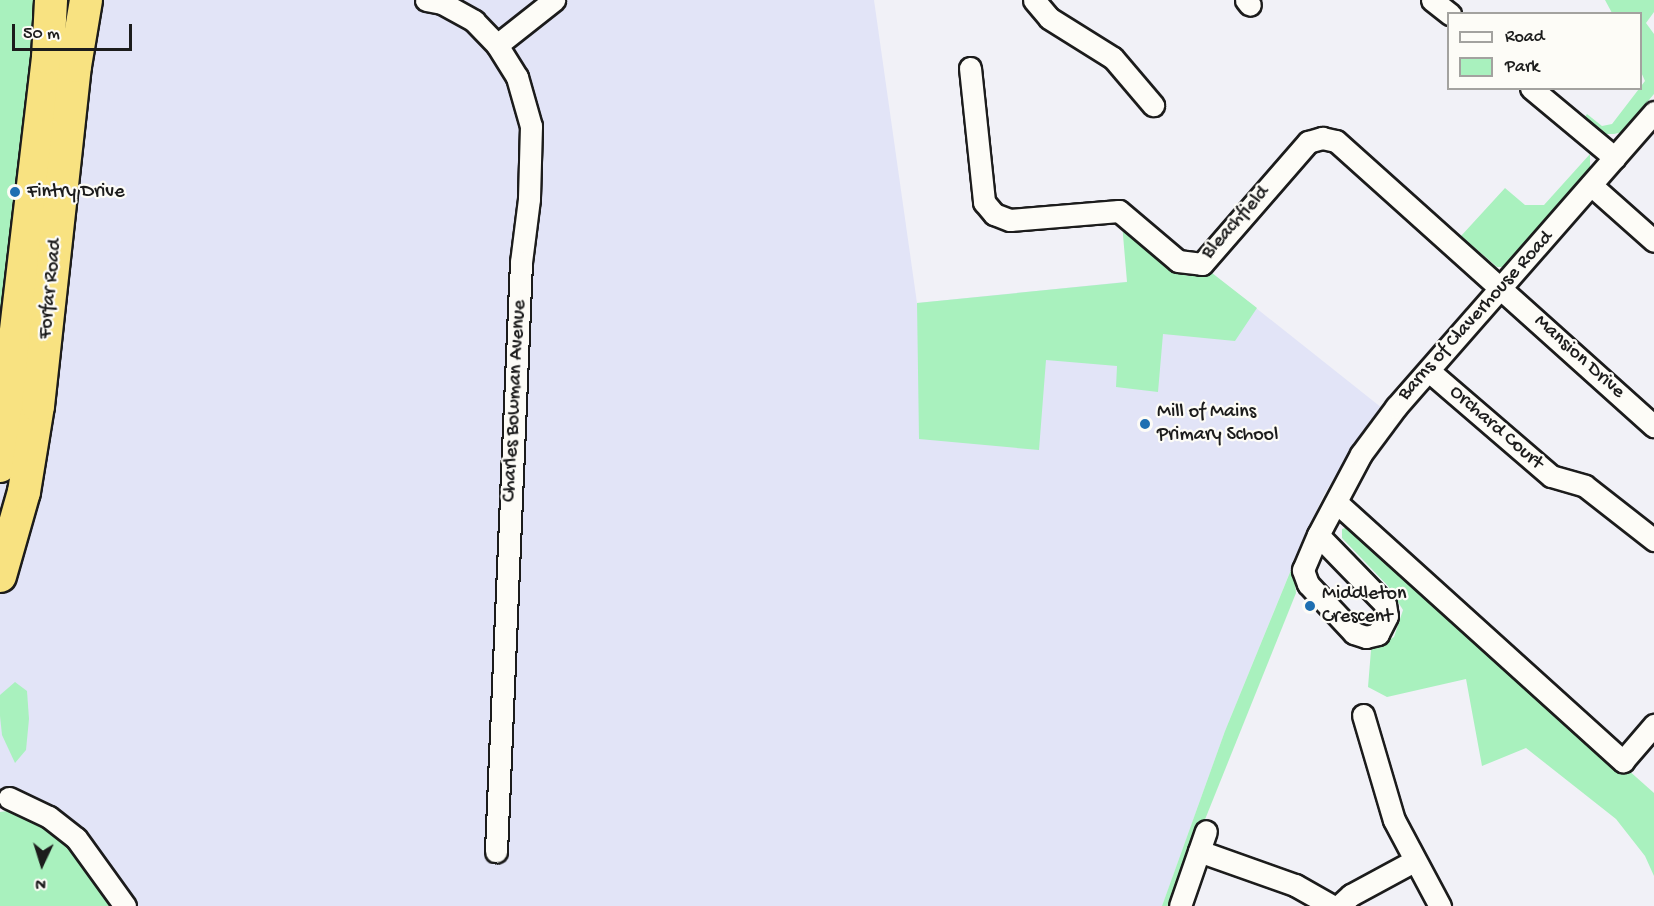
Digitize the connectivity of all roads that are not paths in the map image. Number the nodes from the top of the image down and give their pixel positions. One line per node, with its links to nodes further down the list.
1 (51, 0): 19 (highway, Forfar Road)
2 (86, 0): 23 (highway, Forfar Road)
3 (426, 0): 8 (street, Charles Bowman Avenue)
4 (554, 0): 8 (street)
5 (1034, 0): 11 (street)
6 (1432, 0): 7 (street)
7 (1447, 12)
8 (497, 45): 27 (street, Charles Bowman Avenue)
9 (970, 68): 16 (street, Bleachfield)
10 (1533, 90): 13 (street)
11 (1153, 105)
12 (1654, 112): 13 (street, Barns of Claverhouse Road)
13 (1615, 158): 14 (street, Barns of Claverhouse Road)
14 (1592, 185): 15 (street); 16 (street, Barns of Claverhouse Road)
15 (1651, 232)
16 (1503, 288): 17 (street, Barns of Claverhouse Road); 18 (street, Mansion Drive)
17 (1429, 371): 20 (street, Barns of Claverhouse Road); 22 (street, Orchard Court)
18 (1654, 426)
19 (0, 466)
20 (1336, 502): 21 (street, Barns of Claverhouse Road); 25 (street)
21 (1318, 535): 21 (street, Barns of Claverhouse Road)
22 (1654, 540)
23 (0, 576)
24 (1363, 715): 28 (street)
25 (1654, 725)
26 (3, 798): 29 (street)
27 (496, 851)
28 (1414, 861): 32 (street); 33 (street)
29 (126, 906)
30 (1180, 906): 31 (street)
31 (1332, 906)
32 (1339, 906)
33 (1440, 906)

